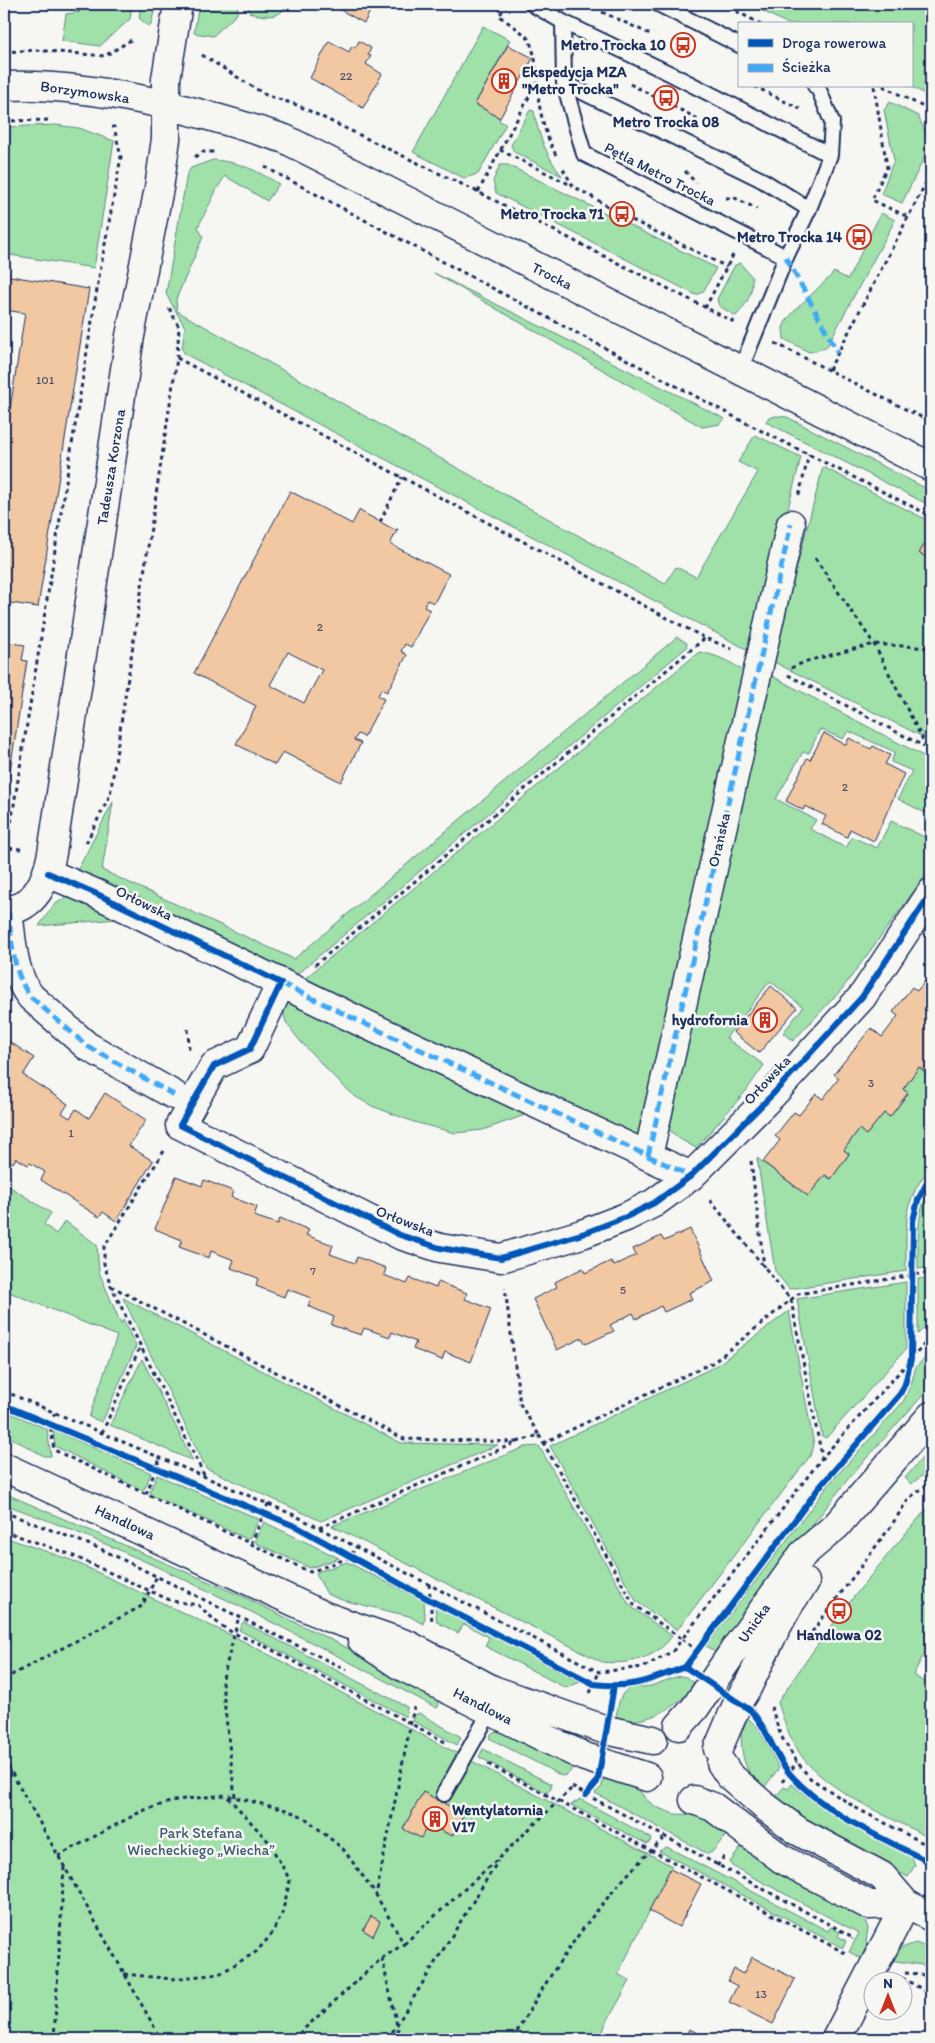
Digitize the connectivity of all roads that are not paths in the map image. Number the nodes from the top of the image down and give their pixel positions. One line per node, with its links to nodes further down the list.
1 (178, 4): 9 (street, Tadeusza Korzona)
2 (532, 4): 4 (lane)
3 (658, 4): 5 (lane)
4 (563, 22): 6 (lane, Pętla Metro Trocka); 10 (lane)
5 (738, 44)
6 (564, 83): 11 (lane); 12 (lane, Pętla Metro Trocka)
7 (4, 86): 9 (street, Borzymowska)
8 (818, 88): 10 (lane)
9 (165, 105): 13 (street, Trocka); 16 (street, Tadeusza Korzona)
10 (830, 155): 11 (lane)
11 (808, 208): 12 (lane)
12 (786, 257): 13 (lane)
13 (740, 371): 14 (street, Trocka)
14 (931, 467)
15 (791, 524): 21 (street, Orańska)
16 (50, 863): 18 (street, Tadeusza Korzona); 19 (street, Orłowska)
17 (931, 893): 22 (street, Orłowska)
18 (6, 911): 20 (street)
19 (285, 985): 21 (street, Orłowska); 22 (street, Orłowska)
20 (174, 1095)
21 (648, 1156): 22 (street, Orłowska)
22 (692, 1176)
23 (931, 1416): 25 (street, Unicka)
24 (4, 1467): 26 (street, Handlowa)
25 (836, 1526): 28 (street, Unicka); 30 (street, Unicka)
26 (327, 1617): 27 (street, Handlowa); 29 (street, Handlowa)
27 (491, 1710): 31 (street, Handlowa); 32 (lane)
28 (679, 1726): 29 (street); 30 (street)
29 (653, 1740): 31 (street)
30 (720, 1756): 31 (street); 33 (street, Handlowa)
31 (668, 1793): 33 (street, Handlowa)
32 (444, 1794)
33 (906, 1904): 34 (street, Handlowa); 35 (street)
34 (931, 1917)
35 (836, 2039)

